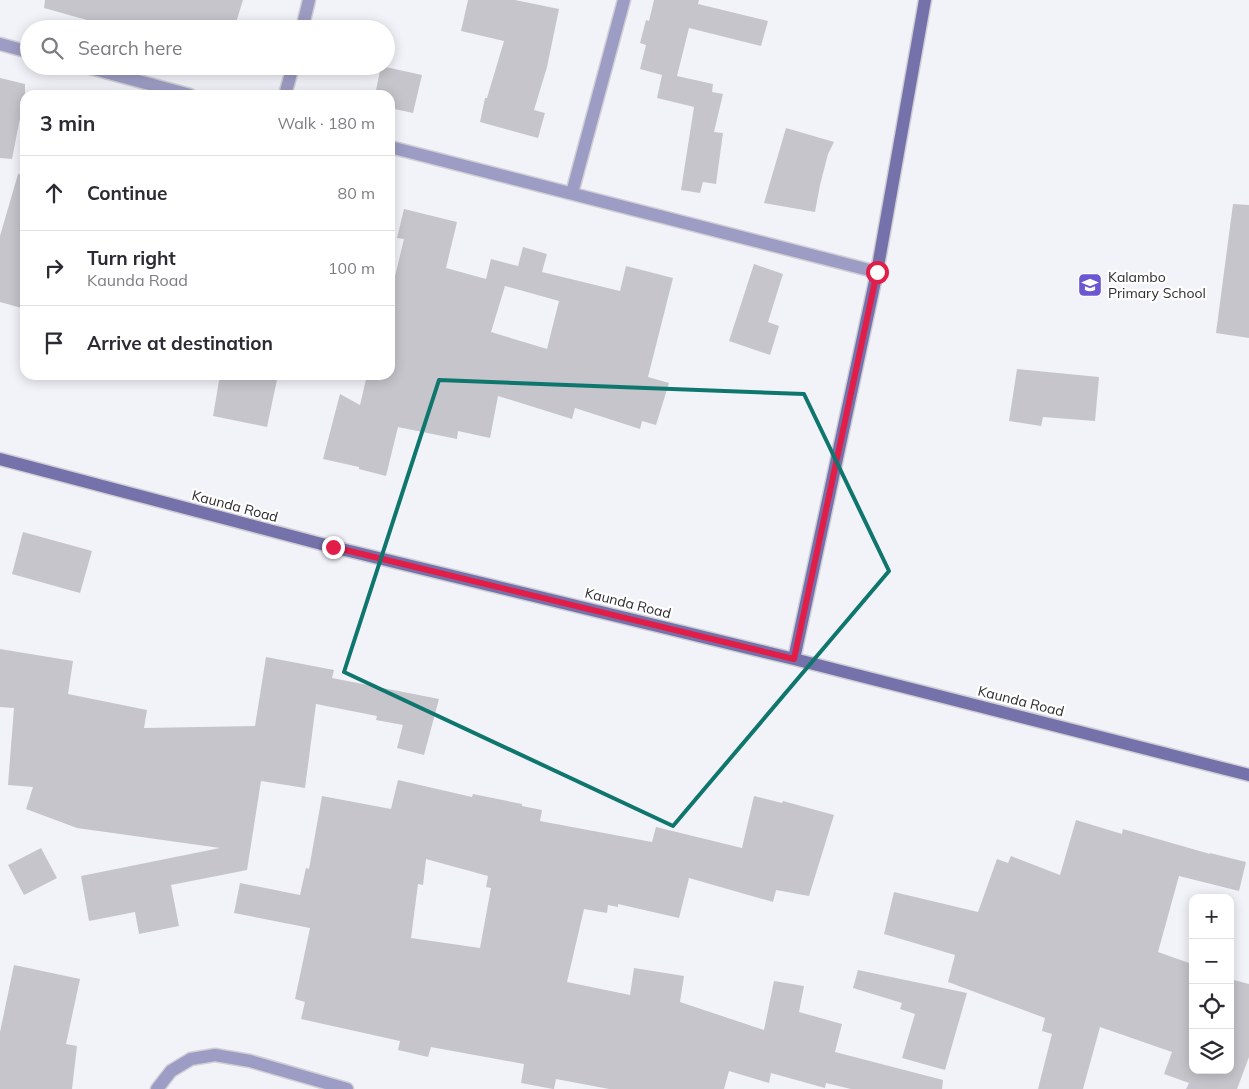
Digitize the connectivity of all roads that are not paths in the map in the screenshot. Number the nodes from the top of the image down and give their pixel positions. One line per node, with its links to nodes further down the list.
1 (309, 0): 4 (street)
2 (624, 0): 12 (street)
3 (924, 0): 13 (street)
4 (304, 20)
5 (0, 44): 6 (street)
6 (20, 50)
7 (116, 75): 9 (street)
8 (290, 75): 10 (street)
9 (172, 90)
10 (286, 90)
11 (395, 148): 12 (street)
12 (572, 193): 13 (street)
13 (877, 272): 15 (street)
14 (0, 459): 15 (street, Kaunda Road)
15 (794, 659): 16 (street, Kaunda Road)
16 (1249, 775)
17 (157, 1089): 18 (street)
18 (347, 1089)

